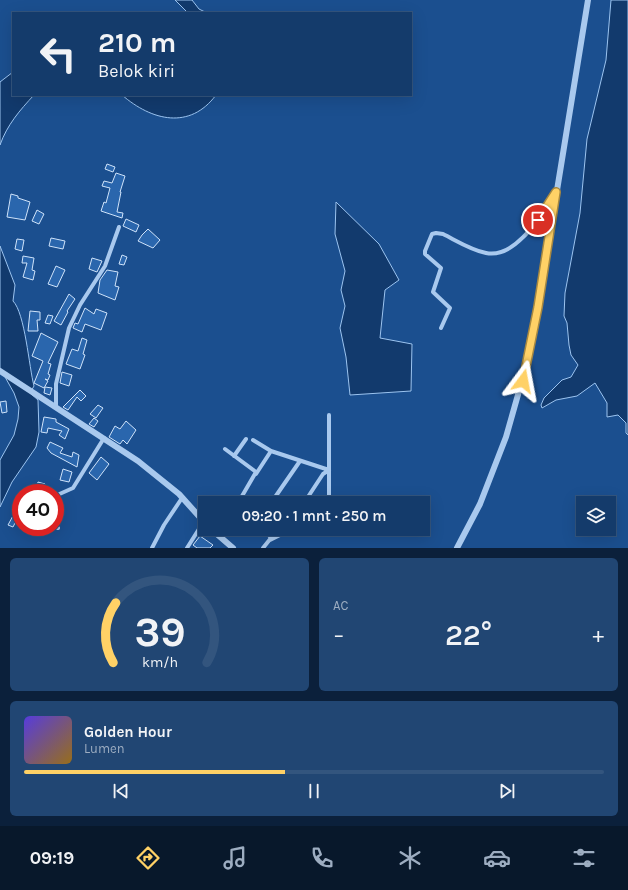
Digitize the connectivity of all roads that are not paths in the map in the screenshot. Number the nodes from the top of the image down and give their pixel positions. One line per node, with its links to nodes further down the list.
1 (588, 0): 2 (street)
2 (556, 192): 4 (street); 33 (street)
3 (119, 227): 6 (street)
4 (441, 328)
5 (0, 371): 6 (street)
6 (56, 407): 8 (street)
7 (329, 415): 15 (street)
8 (104, 438): 17 (street); 22 (street)
9 (246, 439): 13 (street)
10 (253, 440): 12 (street)
11 (225, 450): 13 (street)
12 (271, 451): 14 (street); 16 (street)
13 (234, 456): 16 (street)
14 (300, 461): 15 (street); 19 (street)
15 (329, 470): 20 (street); 21 (street)
16 (256, 474): 18 (street)
17 (64, 492)
18 (242, 496)
19 (276, 496)
20 (309, 496)
21 (329, 496)
22 (182, 498): 23 (street); 29 (street)
23 (198, 515)
24 (198, 531): 30 (street)
25 (219, 536): 31 (street)
26 (270, 536): 28 (street)
27 (277, 536): 28 (street)
28 (270, 540): 32 (street)
29 (152, 548)
30 (187, 548)
31 (233, 548)
32 (263, 548)
33 (457, 548)

